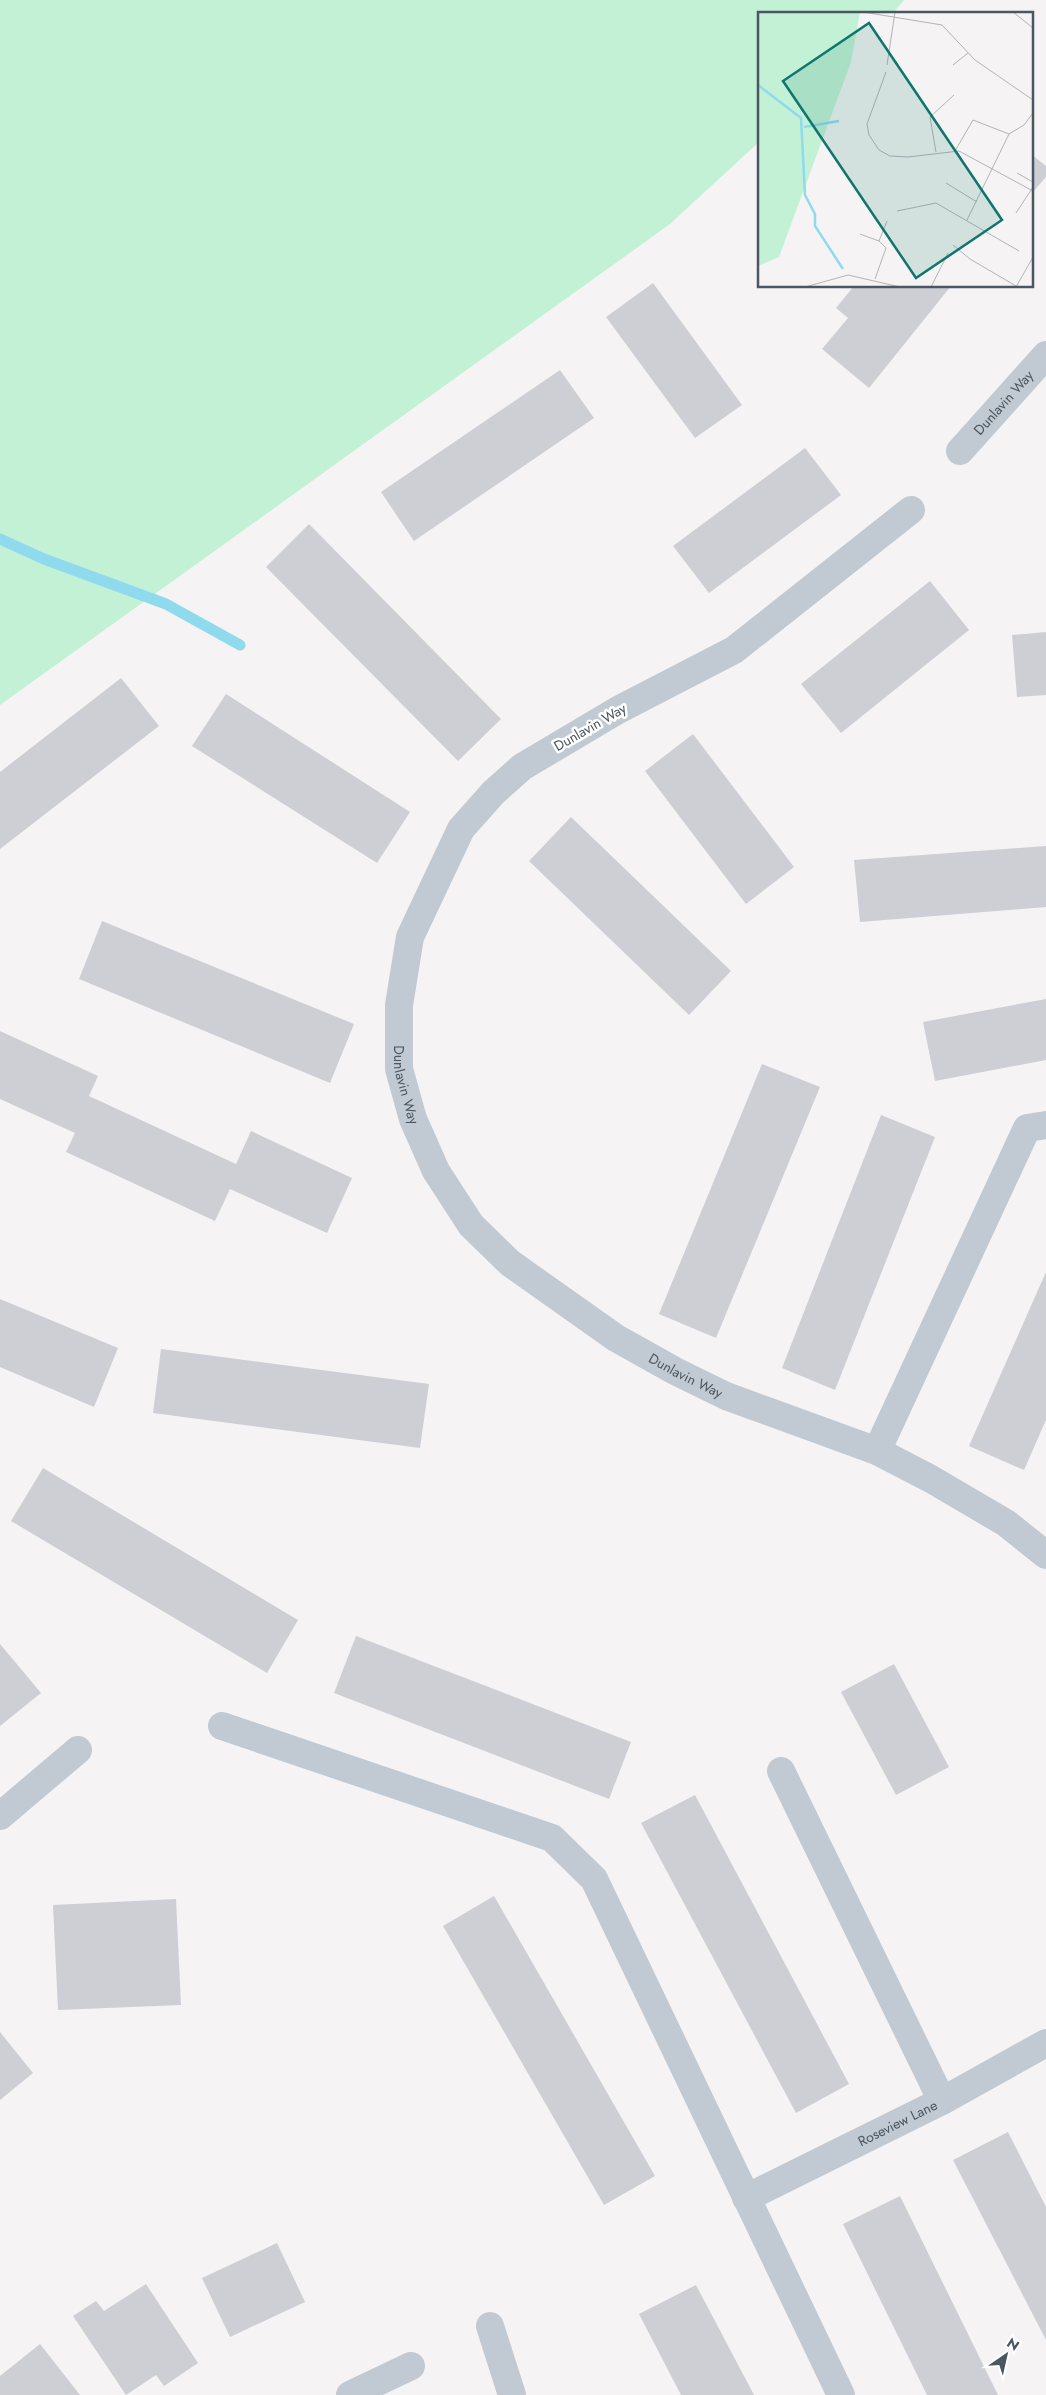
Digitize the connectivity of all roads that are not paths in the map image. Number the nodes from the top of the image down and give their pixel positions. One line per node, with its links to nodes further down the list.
1 (1046, 355): 2 (street, Dunlavin Way)
2 (960, 451)
3 (911, 510): 5 (street, Dunlavin Way)
4 (1046, 1125): 5 (street)
5 (877, 1451): 6 (street, Dunlavin Way)
6 (1044, 1550)
7 (222, 1726): 13 (street)
8 (78, 1750): 10 (street)
9 (781, 1771): 12 (street)
10 (0, 1816)
11 (1046, 2043): 12 (street, Roseview Lane)
12 (942, 2100): 13 (street, Roseview Lane)
13 (746, 2198): 18 (street)
14 (490, 2326): 17 (street)
15 (411, 2366): 16 (street)
16 (350, 2395)
17 (512, 2395)
18 (841, 2395)

